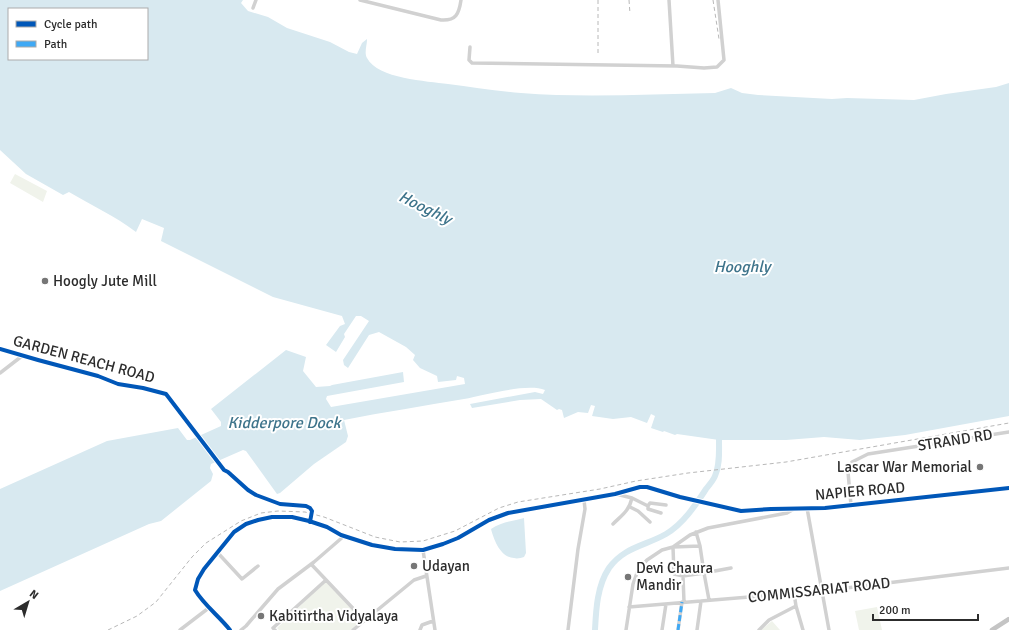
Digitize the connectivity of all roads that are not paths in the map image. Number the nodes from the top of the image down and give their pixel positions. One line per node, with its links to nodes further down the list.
1 (256, 0): 6 (street)
2 (362, 0): 3 (street)
3 (461, 0)
4 (669, 0): 8 (street)
5 (718, 0): 8 (street)
6 (253, 8)
7 (470, 47): 8 (street)
8 (673, 66)
9 (0, 349): 10 (street, GARDEN REACH ROAD)
10 (22, 356): 11 (street); 24 (street, GARDEN REACH ROAD)
11 (0, 373)
12 (1009, 432): 18 (street, STRAND RD)
13 (1009, 488): 18 (street, NAPIER ROAD)
14 (615, 494): 15 (street); 16 (street); 22 (street, NAPIER ROAD)
15 (632, 498): 19 (street); 20 (street)
16 (584, 500): 31 (street); 61 (street)
17 (666, 505): 19 (street)
18 (851, 505): 21 (street, NAPIER ROAD)
19 (648, 506): 23 (street)
20 (630, 507): 25 (street); 26 (street)
21 (807, 508): 22 (street, NAPIER ROAD); 41 (street)
22 (796, 509): 27 (street)
23 (661, 513)
24 (310, 522): 28 (street); 32 (street)
25 (650, 522)
26 (613, 524)
27 (696, 532): 29 (street); 30 (street)
28 (344, 536): 31 (street); 33 (street)
29 (700, 546): 30 (street); 37 (street)
30 (673, 547): 39 (street); 49 (street)
31 (423, 550): 38 (street)
32 (217, 552): 34 (street); 48 (street)
33 (311, 564): 40 (street); 56 (street)
34 (258, 566)
35 (731, 568): 37 (street)
36 (1009, 568): 41 (street, COMMISSARIAT ROAD)
37 (704, 573): 39 (street); 43 (street)
38 (426, 576): 51 (street); 52 (street)
39 (683, 576): 45 (street)
40 (326, 580): 51 (street); 57 (street)
41 (822, 591): 42 (street, COMMISSARIAT ROAD); 68 (street)
42 (794, 593): 43 (street, COMMISSARIAT ROAD); 47 (street)
43 (709, 600): 44 (street, COMMISSARIAT ROAD)
44 (701, 601): 45 (street, COMMISSARIAT ROAD); 65 (street)
45 (683, 602): 46 (street, COMMISSARIAT ROAD); 64 (street)
46 (666, 604): 49 (street, COMMISSARIAT ROAD); 63 (street)
47 (796, 606): 66 (street); 67 (street)
48 (210, 607): 54 (street); 55 (street)
49 (629, 607): 62 (street)
50 (1009, 619): 53 (main road)
51 (364, 620): 58 (street)
52 (433, 621): 59 (street); 60 (street)
53 (1001, 624): 69 (main road); 70 (main road)
54 (180, 630)
55 (230, 630)
56 (241, 630)
57 (275, 630)
58 (353, 630)
59 (420, 630)
60 (435, 630)
61 (568, 630)
62 (626, 630)
63 (662, 630)
64 (678, 630)
65 (696, 630)
66 (759, 630)
67 (803, 630)
68 (829, 630)
69 (992, 630)
70 (1001, 630)

